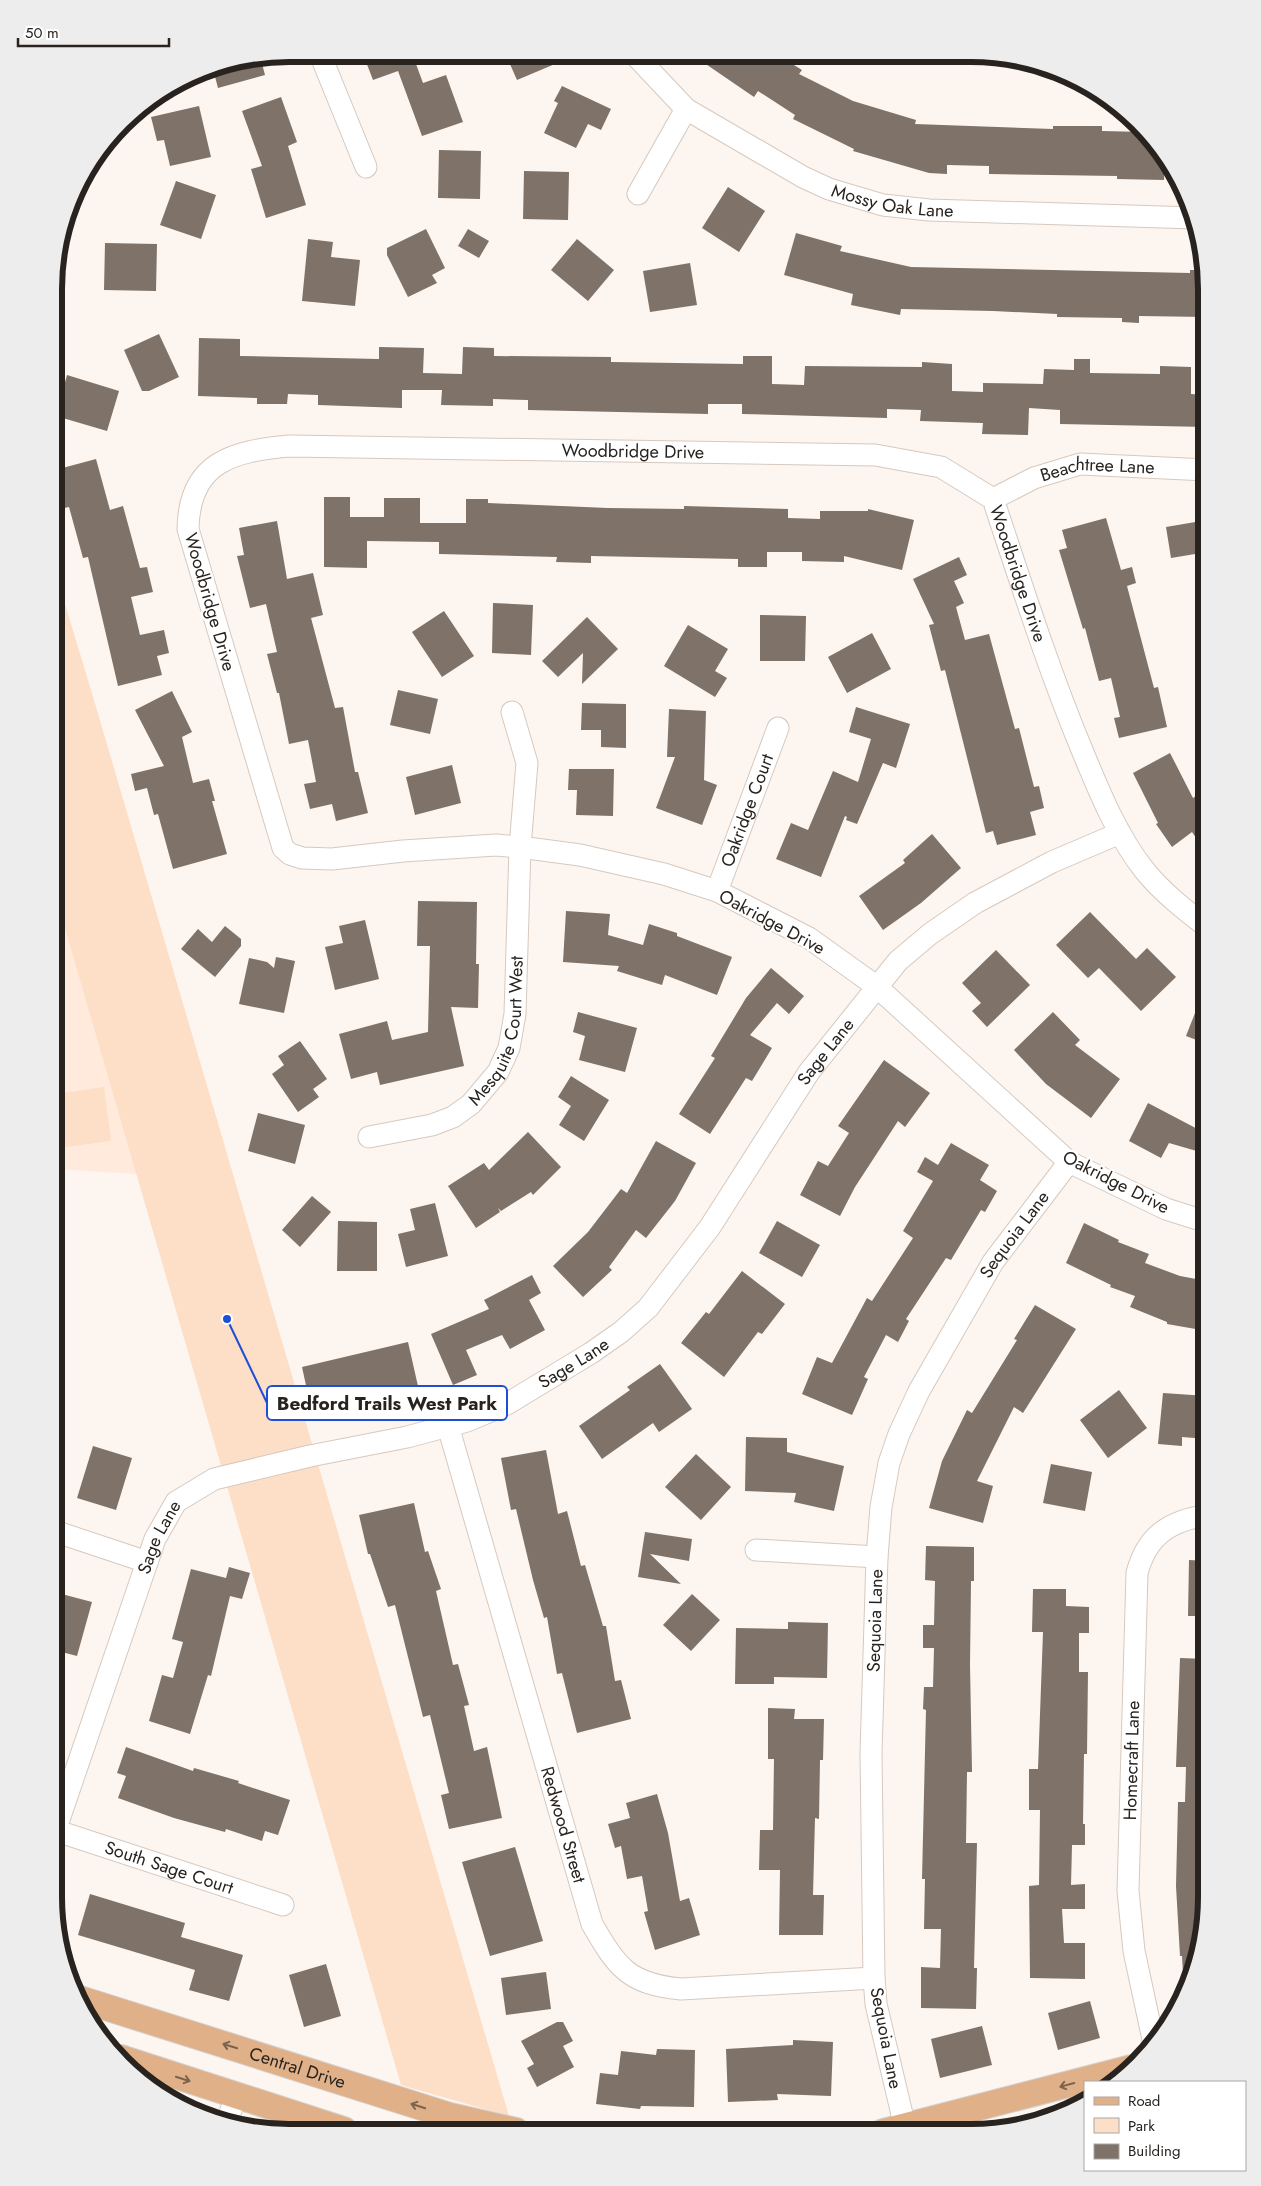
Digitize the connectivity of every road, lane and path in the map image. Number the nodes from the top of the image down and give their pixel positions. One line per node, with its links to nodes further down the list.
1 (323, 62): 4 (street)
2 (642, 62): 3 (street, Mossy Oak Lane)
3 (686, 108): 5 (street); 6 (street, Mossy Oak Lane)
4 (366, 168)
5 (638, 194)
6 (1186, 218)
7 (1198, 470): 8 (street, Beachtree Lane)
8 (993, 499): 11 (street, Woodbridge Drive); 13 (street, Woodbridge Drive)
9 (512, 712): 12 (street, Mesquite Court West)
10 (778, 728): 14 (street, Oakridge Court)
11 (1120, 834): 15 (street, Woodbridge Drive); 16 (street, Sage Lane)
12 (520, 847): 13 (street, Oakridge Drive); 14 (street, Oakridge Drive); 17 (street, Mesquite Court West)
13 (311, 859)
14 (717, 891): 16 (street, Oakridge Drive)
15 (1198, 920)
16 (876, 986): 18 (street, Oakridge Drive); 20 (street, Sage Lane)
17 (369, 1138)
18 (1069, 1162): 19 (street, Oakridge Drive); 24 (street, Sequoia Lane)
19 (1198, 1219)
20 (448, 1426): 25 (street, Sage Lane); 29 (street, Redwood Street)
21 (1198, 1518): 31 (street, Homecraft Lane)
22 (62, 1533): 25 (street)
23 (756, 1550): 24 (street)
24 (877, 1557): 29 (street, Sequoia Lane)
25 (147, 1562): 26 (street, Sage Lane)
26 (62, 1808)
27 (62, 1834): 28 (street, South Sage Court)
28 (283, 1905)
29 (874, 1978): 38 (street, Sequoia Lane)
30 (89, 2002): 37 (main road, Central Drive, one-way to 30)
31 (1152, 2035)
32 (136, 2063): 34 (main road, one-way to 34)
33 (1116, 2072): 39 (main road, one-way to 39)
34 (236, 2096): 35 (street); 36 (main road)
35 (229, 2115)
36 (325, 2124)
37 (485, 2124)
38 (893, 2124)
39 (913, 2124)

